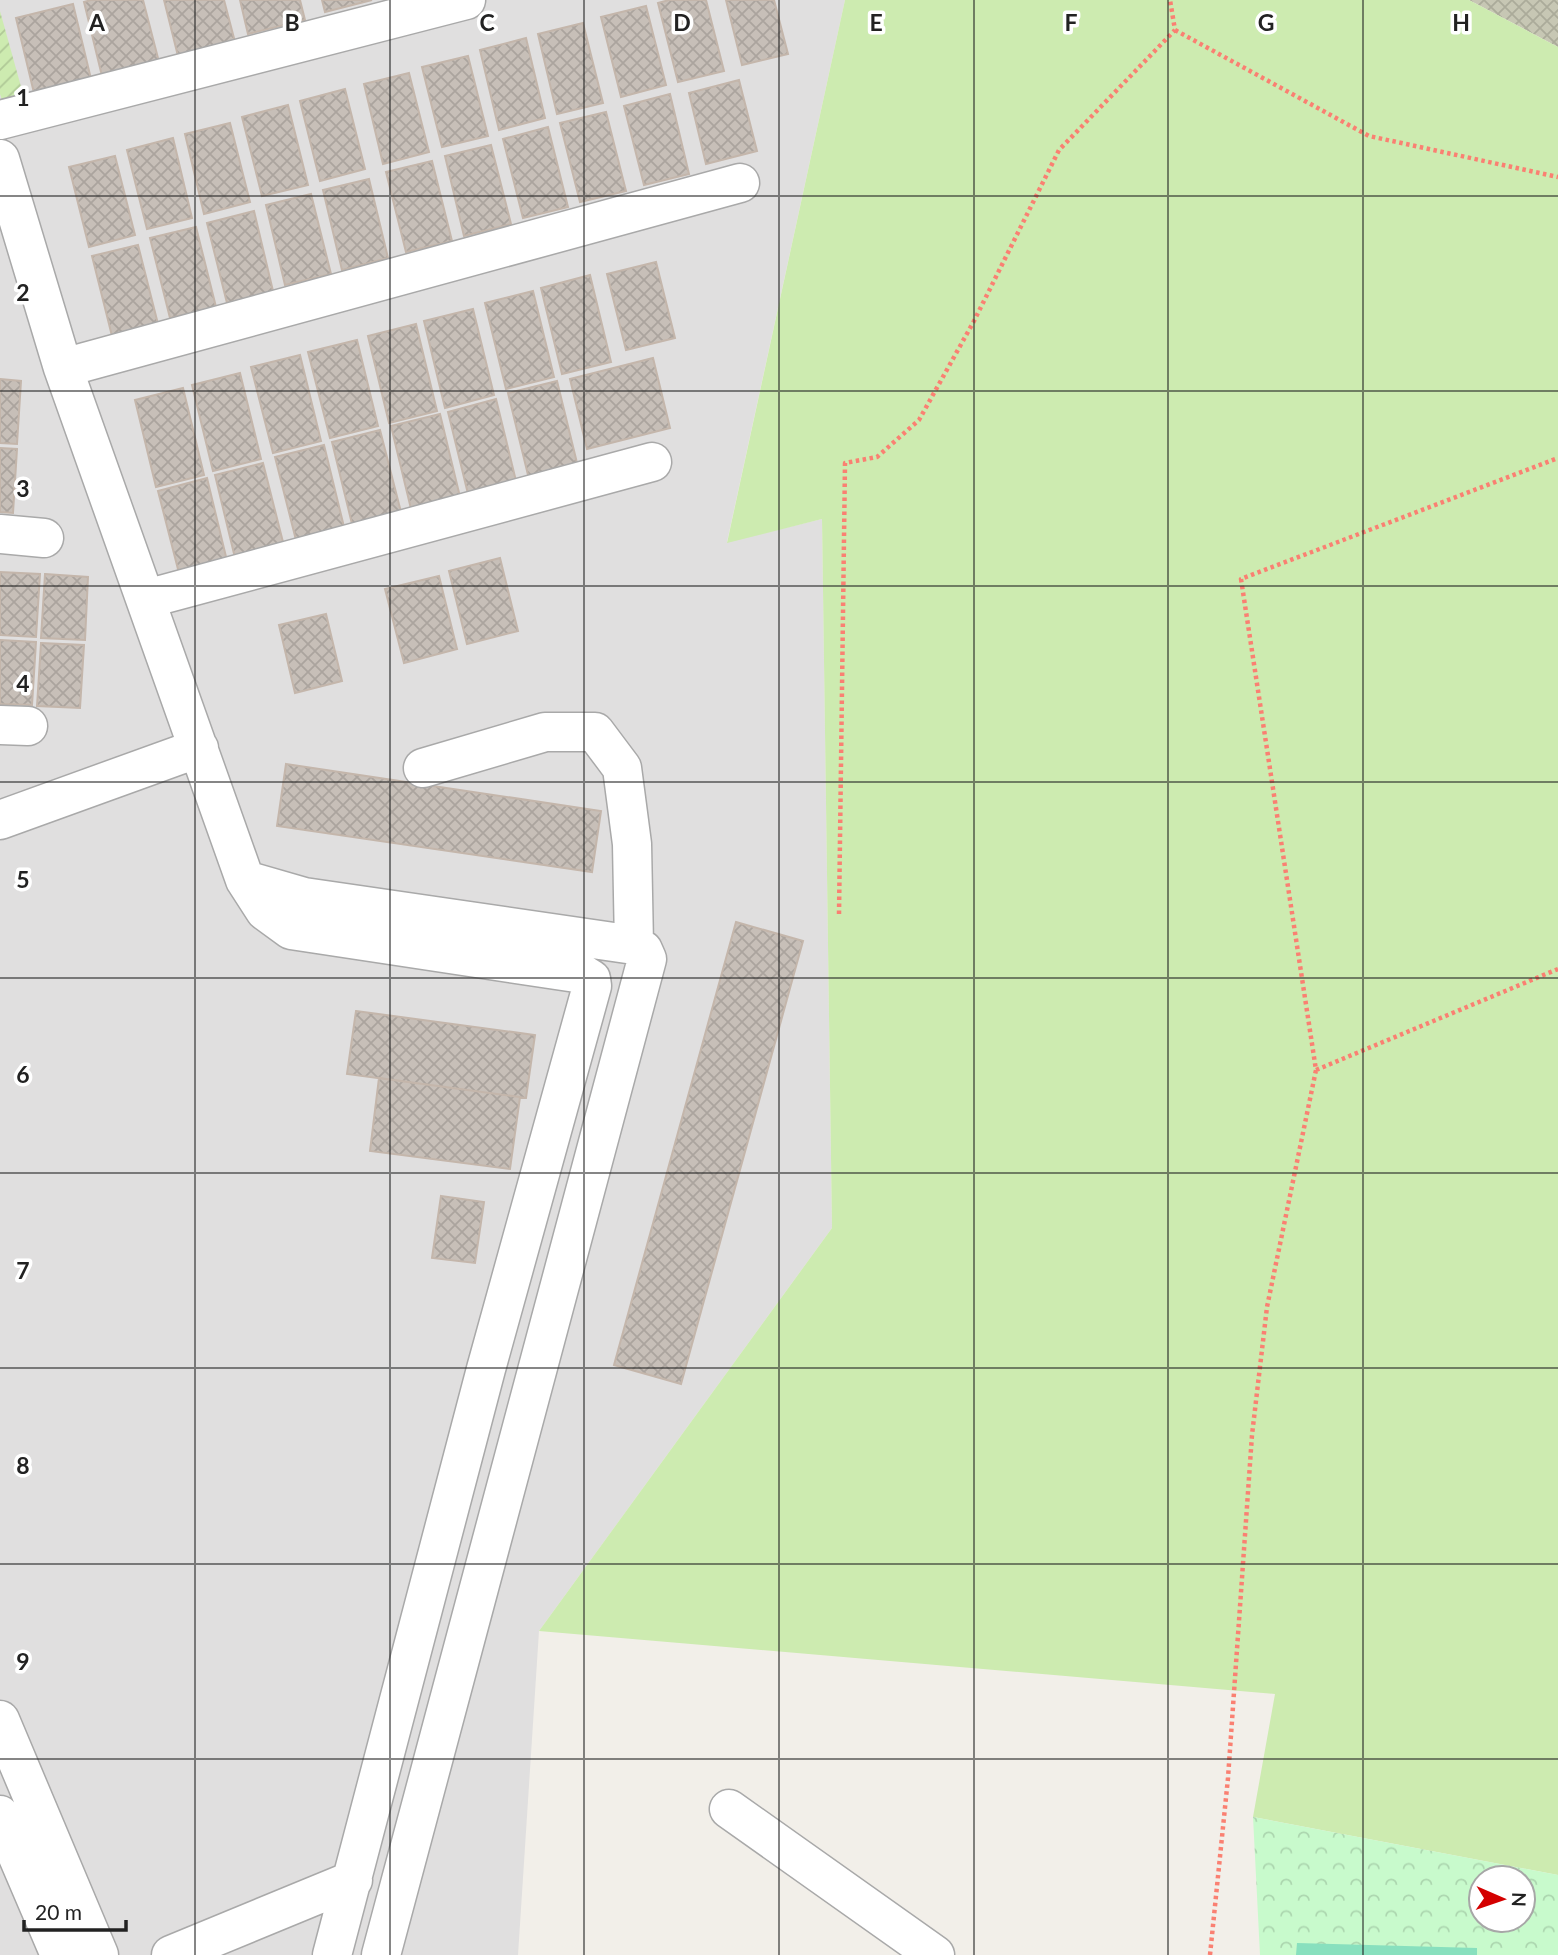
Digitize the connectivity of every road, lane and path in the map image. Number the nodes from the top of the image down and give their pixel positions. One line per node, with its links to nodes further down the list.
1 (466, 0): 4 (lane)
2 (1170, 0): 3 (path)
3 (1175, 30): 6 (path); 18 (path)
4 (0, 120)
5 (0, 159): 8 (lane)
6 (1558, 177)
7 (740, 183): 8 (lane)
8 (63, 368): 13 (lane)
9 (1558, 458): 22 (path)
10 (652, 462): 13 (lane)
11 (0, 534): 12 (lane)
12 (44, 538)
13 (146, 599): 14 (lane)
14 (199, 748): 16 (lane); 17 (lane)
15 (423, 768): 19 (lane)
16 (0, 820)
17 (245, 880): 19 (lane); 21 (lane)
18 (839, 914)
19 (638, 948): 21 (lane); 24 (lane)
20 (1558, 969): 22 (path)
21 (591, 979): 23 (lane)
22 (1316, 1070): 35 (path)
23 (502, 1314): 24 (lane); 28 (lane)
24 (551, 1321): 33 (lane)
25 (0, 1720): 30 (lane)
26 (729, 1810): 34 (lane)
27 (0, 1815): 29 (lane)
28 (353, 1880): 31 (lane); 32 (lane)
29 (60, 1955)
30 (99, 1955)
31 (171, 1955)
32 (332, 1955)
33 (381, 1955)
34 (934, 1955)
35 (1210, 1955)

